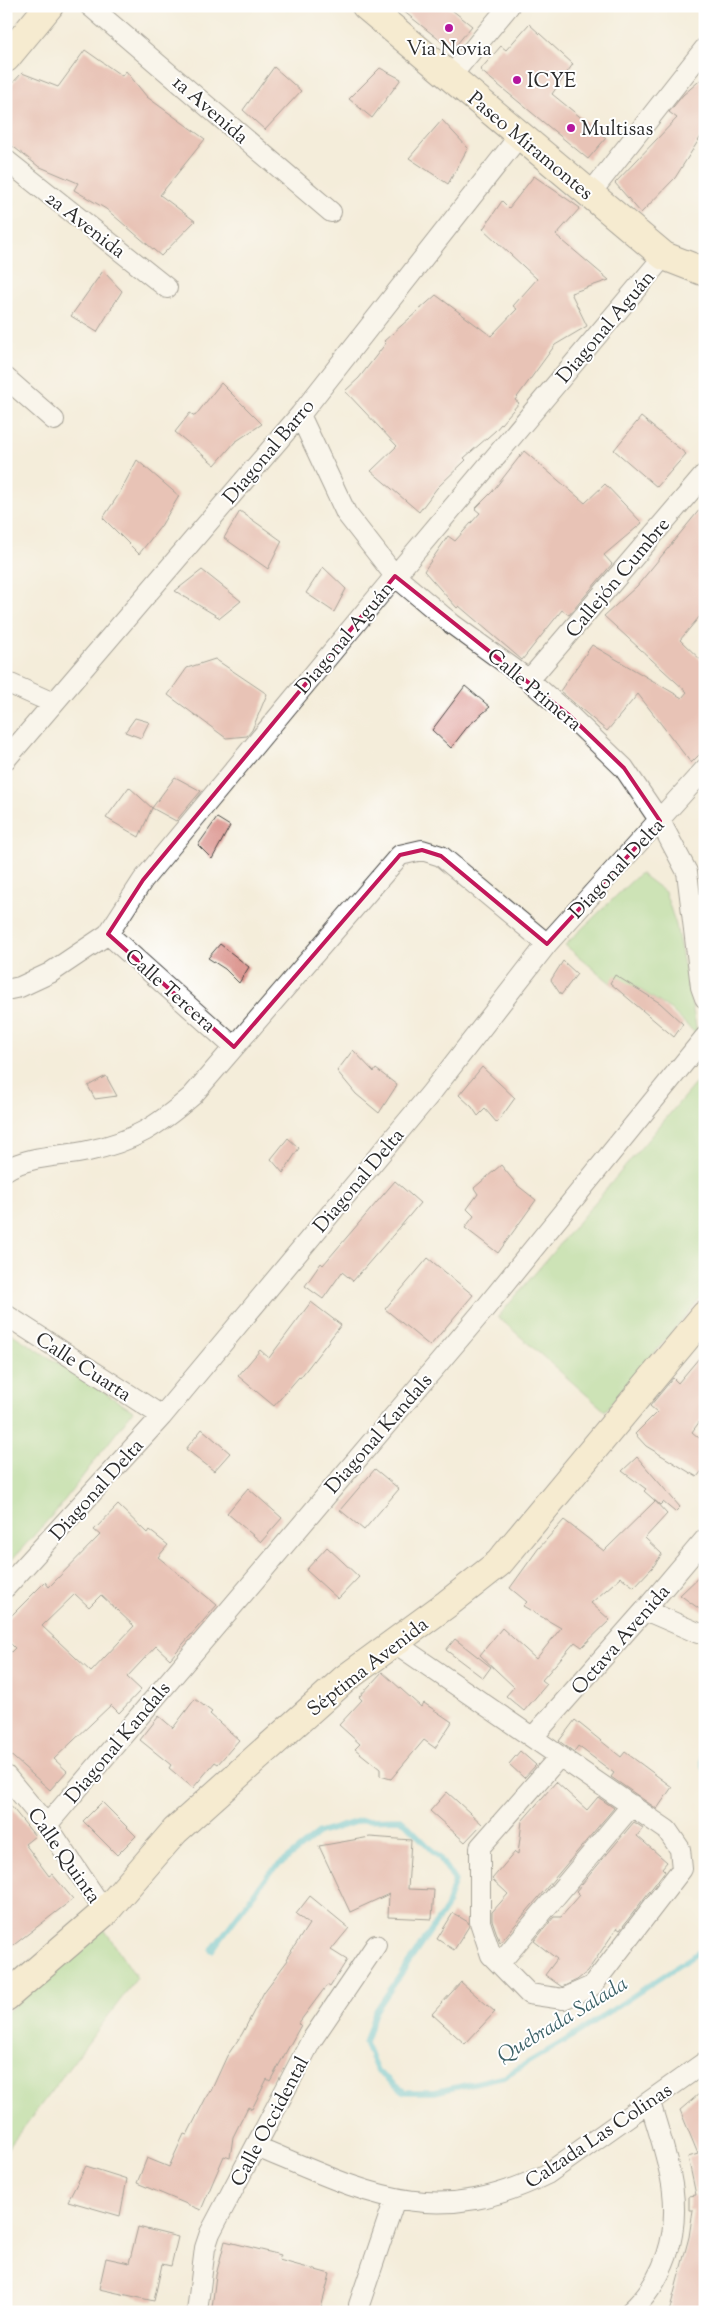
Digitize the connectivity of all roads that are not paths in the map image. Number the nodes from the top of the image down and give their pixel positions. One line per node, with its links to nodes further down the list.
1 (49, 6): 6 (street)
2 (90, 6): 11 (street, 1a Avenida)
3 (366, 6): 7 (street, Paseo Miramontes)
4 (509, 6): 7 (street)
5 (705, 48): 10 (street)
6 (6, 58)
7 (450, 76): 8 (street, Paseo Miramontes)
8 (520, 135): 10 (street, Paseo Miramontes); 16 (street, Diagonal Barro)
9 (6, 160): 14 (street, 2a Avenida)
10 (589, 195): 12 (street, Paseo Miramontes)
11 (331, 212)
12 (664, 256): 13 (street, Paseo Miramontes); 19 (street, Diagonal Aguán)
13 (705, 272)
14 (167, 288)
15 (6, 378): 17 (street)
16 (300, 415): 19 (street, Calle Primera); 22 (street, Diagonal Barro)
17 (54, 420)
18 (705, 474): 20 (street, Callejón Cumbre)
19 (394, 576): 20 (street, Calle Primera); 26 (street, Diagonal Aguán)
20 (529, 680): 25 (street, Calle Primera)
21 (6, 682): 22 (street)
22 (53, 703): 23 (street, Diagonal Barro)
23 (6, 759)
24 (705, 769): 25 (street, Diagonal Delta)
25 (660, 821): 27 (street, Diagonal Delta); 29 (street, Calle Primera)
26 (108, 934): 28 (street, Diagonal Aguán); 31 (street, Calle Tercera)
27 (547, 944): 31 (street); 35 (street, Diagonal Delta)
28 (6, 990)
29 (705, 998)
30 (705, 1037): 45 (street, Diagonal Kandals)
31 (234, 1047): 32 (street)
32 (6, 1170)
33 (6, 1315): 35 (street, Calle Cuarta)
34 (705, 1315): 40 (street, Séptima Avenida)
35 (162, 1416): 37 (street, Diagonal Delta)
36 (705, 1539): 38 (street, Octava Avenida)
37 (6, 1587)
38 (646, 1610): 39 (street); 41 (street, Octava Avenida)
39 (705, 1633)
40 (394, 1643): 41 (street); 46 (street, Séptima Avenida)
41 (533, 1737): 42 (street)
42 (560, 1756): 44 (street); 48 (street)
43 (6, 1776): 45 (street, Calle Quinta)
44 (632, 1805): 48 (street); 48 (street)
45 (47, 1825): 46 (street, Calle Quinta)
46 (105, 1912): 49 (street, Séptima Avenida)
47 (376, 1945): 52 (street, Calle Occidental)
48 (500, 1964)
49 (6, 1997)
50 (705, 2062): 51 (street, Calzada Las Colinas)
51 (650, 2102): 53 (street, Calzada Las Colinas); 56 (street)
52 (257, 2147): 53 (street, Calzada Las Colinas); 54 (street, Calle Occidental)
53 (395, 2199): 55 (street)
54 (197, 2312)
55 (358, 2312)
56 (630, 2312)

